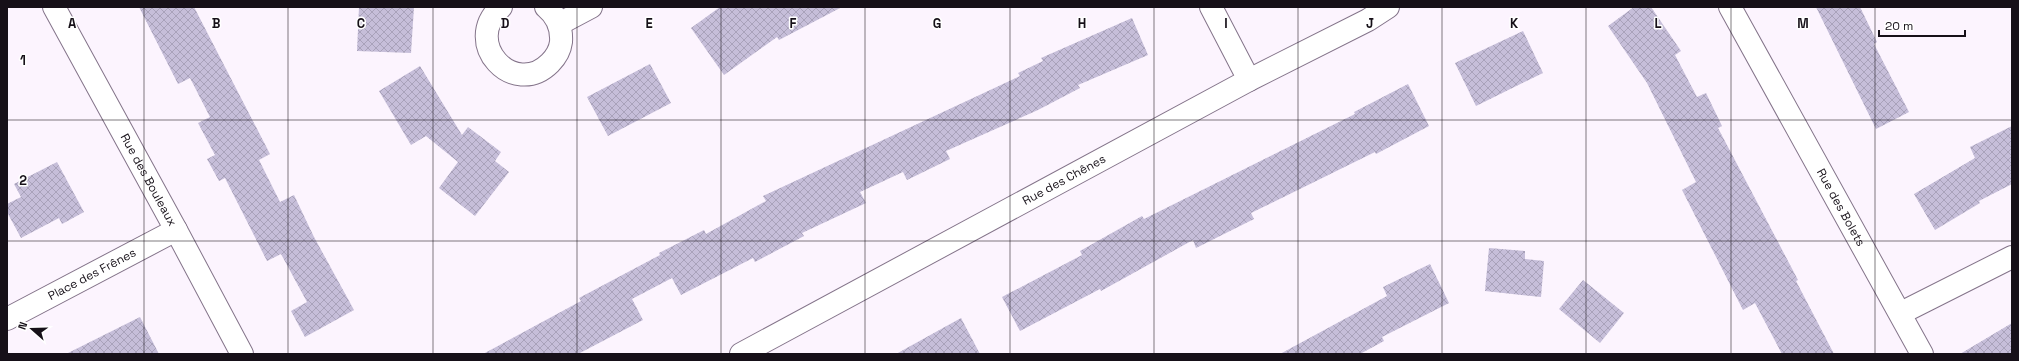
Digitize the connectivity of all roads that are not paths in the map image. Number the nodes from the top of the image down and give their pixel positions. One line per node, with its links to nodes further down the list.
1 (54, 7): 10 (street, Rue des Bouleaux)
2 (501, 7): 8 (street)
3 (546, 7): 8 (street)
4 (591, 7): 8 (street)
5 (1211, 7): 9 (street)
6 (1388, 7): 9 (street, Rue des Chênes)
7 (1730, 7): 12 (street, Rue des Bolets)
8 (559, 24)
9 (1250, 80): 15 (street, Rue des Chênes)
10 (176, 230): 13 (street, Place des Frênes); 14 (street, Rue des Bouleaux)
11 (2012, 258): 12 (street)
12 (1901, 313): 16 (street, Rue des Bolets)
13 (7, 319)
14 (242, 354)
15 (741, 354)
16 (1922, 354)

